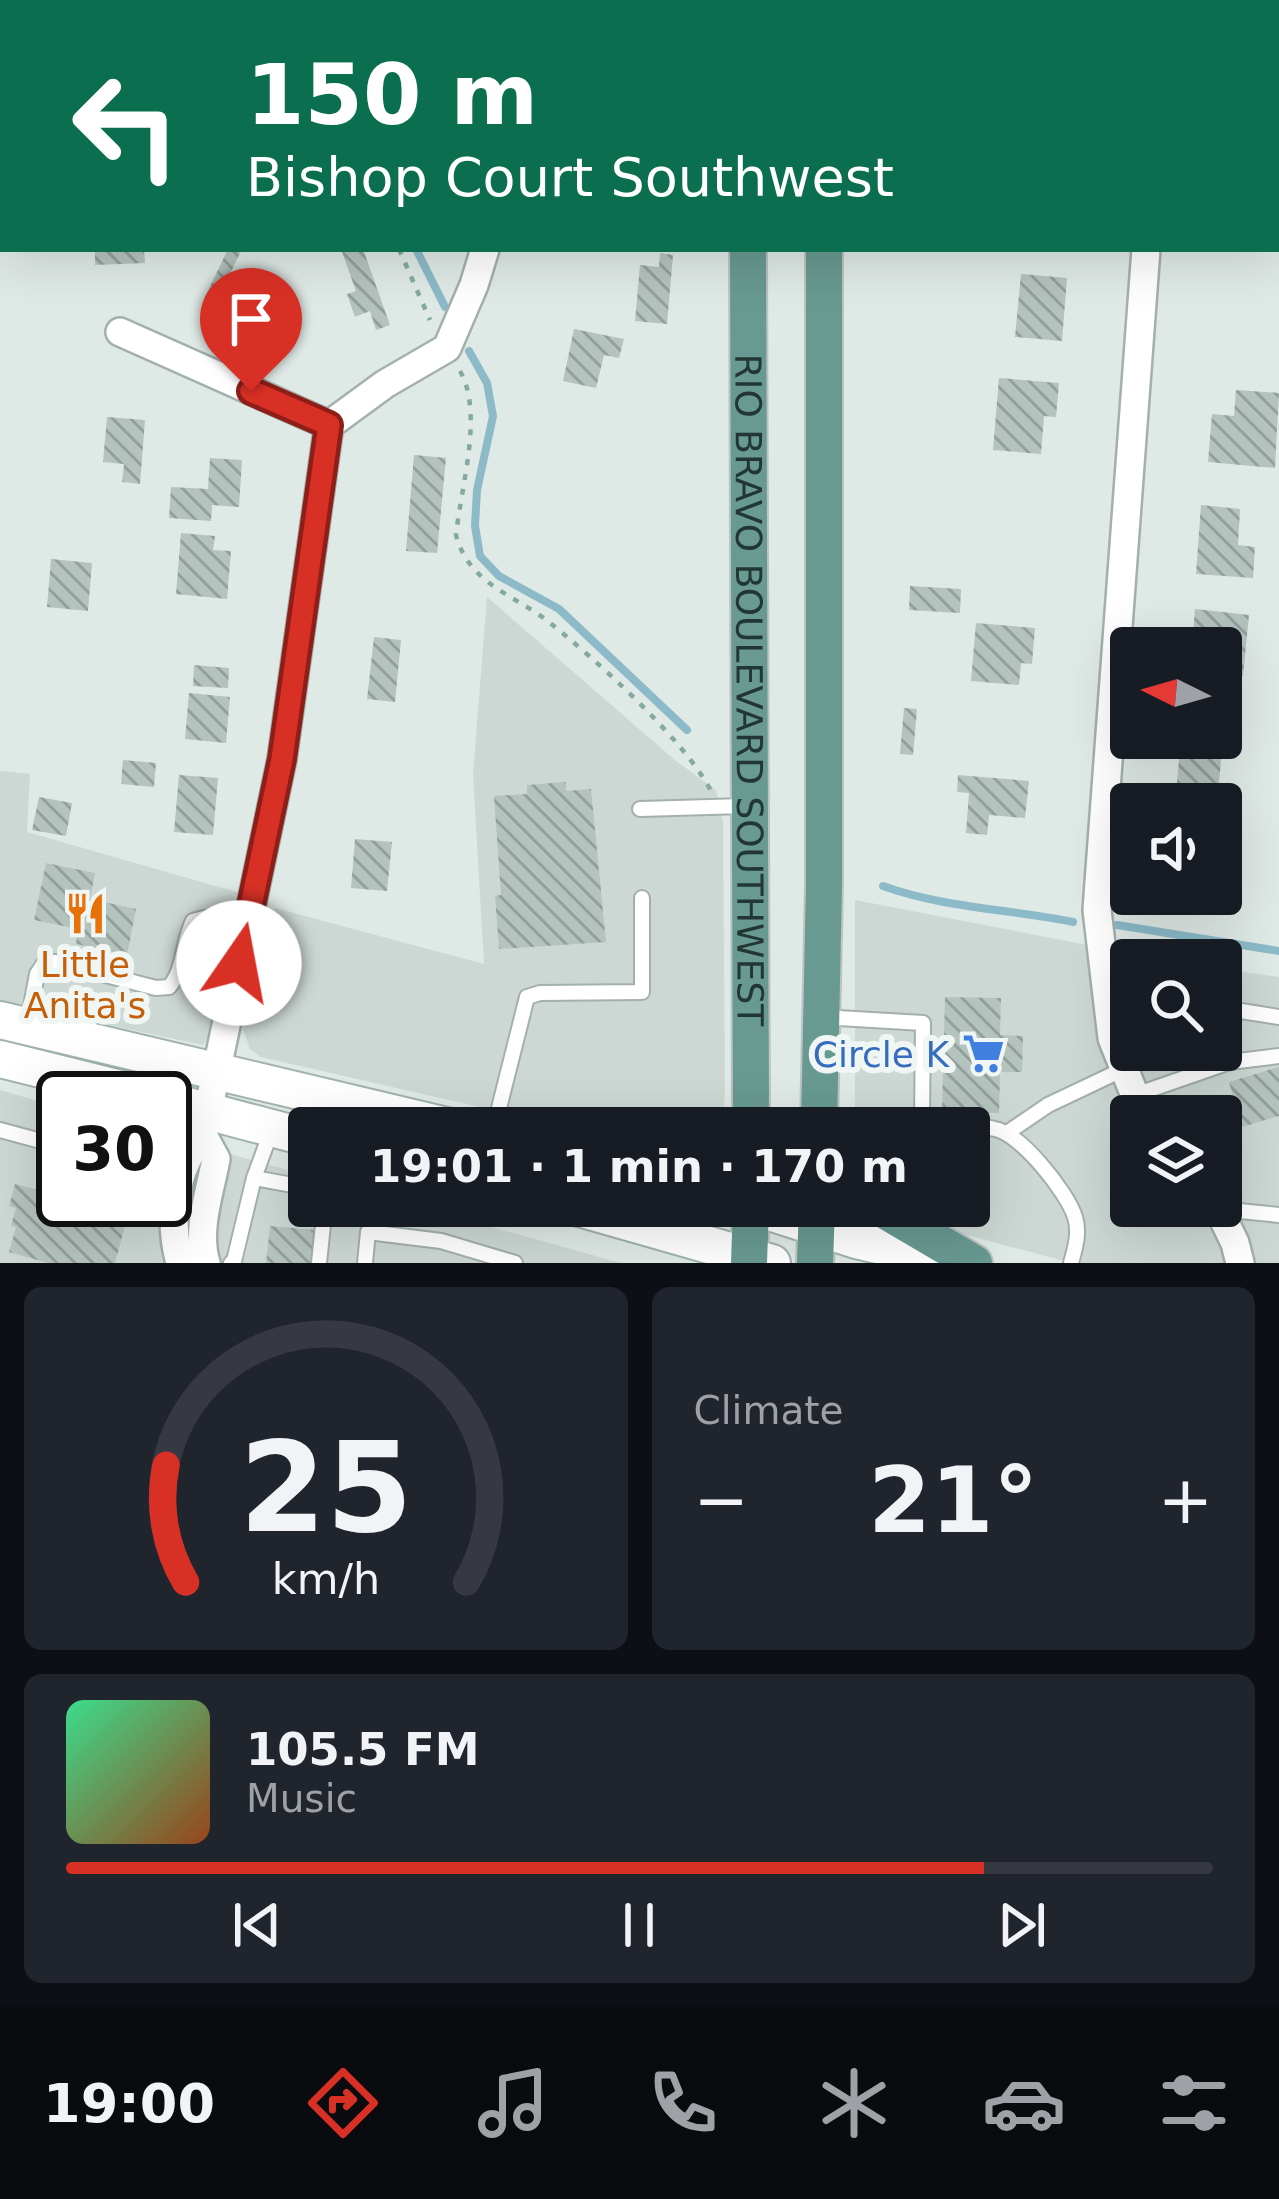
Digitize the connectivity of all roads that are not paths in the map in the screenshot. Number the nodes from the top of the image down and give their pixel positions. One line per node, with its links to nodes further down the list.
1 (484, 252): 6 (street)
2 (748, 252): 7 (main road, RIO BRAVO BOULEVARD SOUTHWEST)
3 (824, 252): 9 (main road, RIO BRAVO BOULEVARD SOUTHWEST)
4 (1146, 252): 20 (street)
5 (120, 332): 6 (street)
6 (329, 425): 11 (street)
7 (735, 806): 8 (lane); 23 (main road, RIO BRAVO BOULEVARD SOUTHWEST)
8 (640, 809)
9 (824, 883): 14 (main road); 24 (main road, RIO BRAVO BOULEVARD SOUTHWEST)
10 (642, 898): 22 (lane)
11 (246, 929): 15 (lane); 19 (street)
12 (1242, 1011): 13 (lane)
13 (1279, 1017)
14 (838, 1018): 25 (main road); 31 (lane)
15 (14, 1024): 19 (main road)
16 (1279, 1056): 20 (lane)
17 (0, 1059): 18 (main road)
18 (48, 1071)
19 (217, 1072): 21 (main road); 27 (street)
20 (1130, 1077): 31 (lane)
21 (366, 1107)
22 (499, 1107)
23 (750, 1107)
24 (819, 1107)
25 (841, 1107)
26 (192, 1116): 27 (main road)
27 (206, 1123): 28 (main road); 33 (street); 48 (street)
28 (272, 1129): 30 (main road); 34 (lane)
29 (0, 1130): 32 (lane)
30 (288, 1133)
31 (1007, 1133): 55 (lane)
32 (36, 1140)
33 (192, 1147)
34 (254, 1178): 35 (lane); 48 (lane)
35 (288, 1184)
36 (1242, 1211): 37 (lane)
37 (1279, 1215)
38 (175, 1227): 47 (street)
39 (323, 1227): 49 (lane)
40 (643, 1227): 46 (main road)
41 (753, 1227): 46 (main road)
42 (817, 1227): 52 (main road)
43 (835, 1227): 53 (main road)
44 (913, 1227): 54 (main road)
45 (1226, 1227): 56 (street)
46 (757, 1261)
47 (180, 1263)
48 (227, 1263)
49 (319, 1263)
50 (365, 1263): 51 (lane)
51 (515, 1263)
52 (815, 1263)
53 (956, 1263)
54 (974, 1263)
55 (1071, 1263)
56 (1240, 1263)

